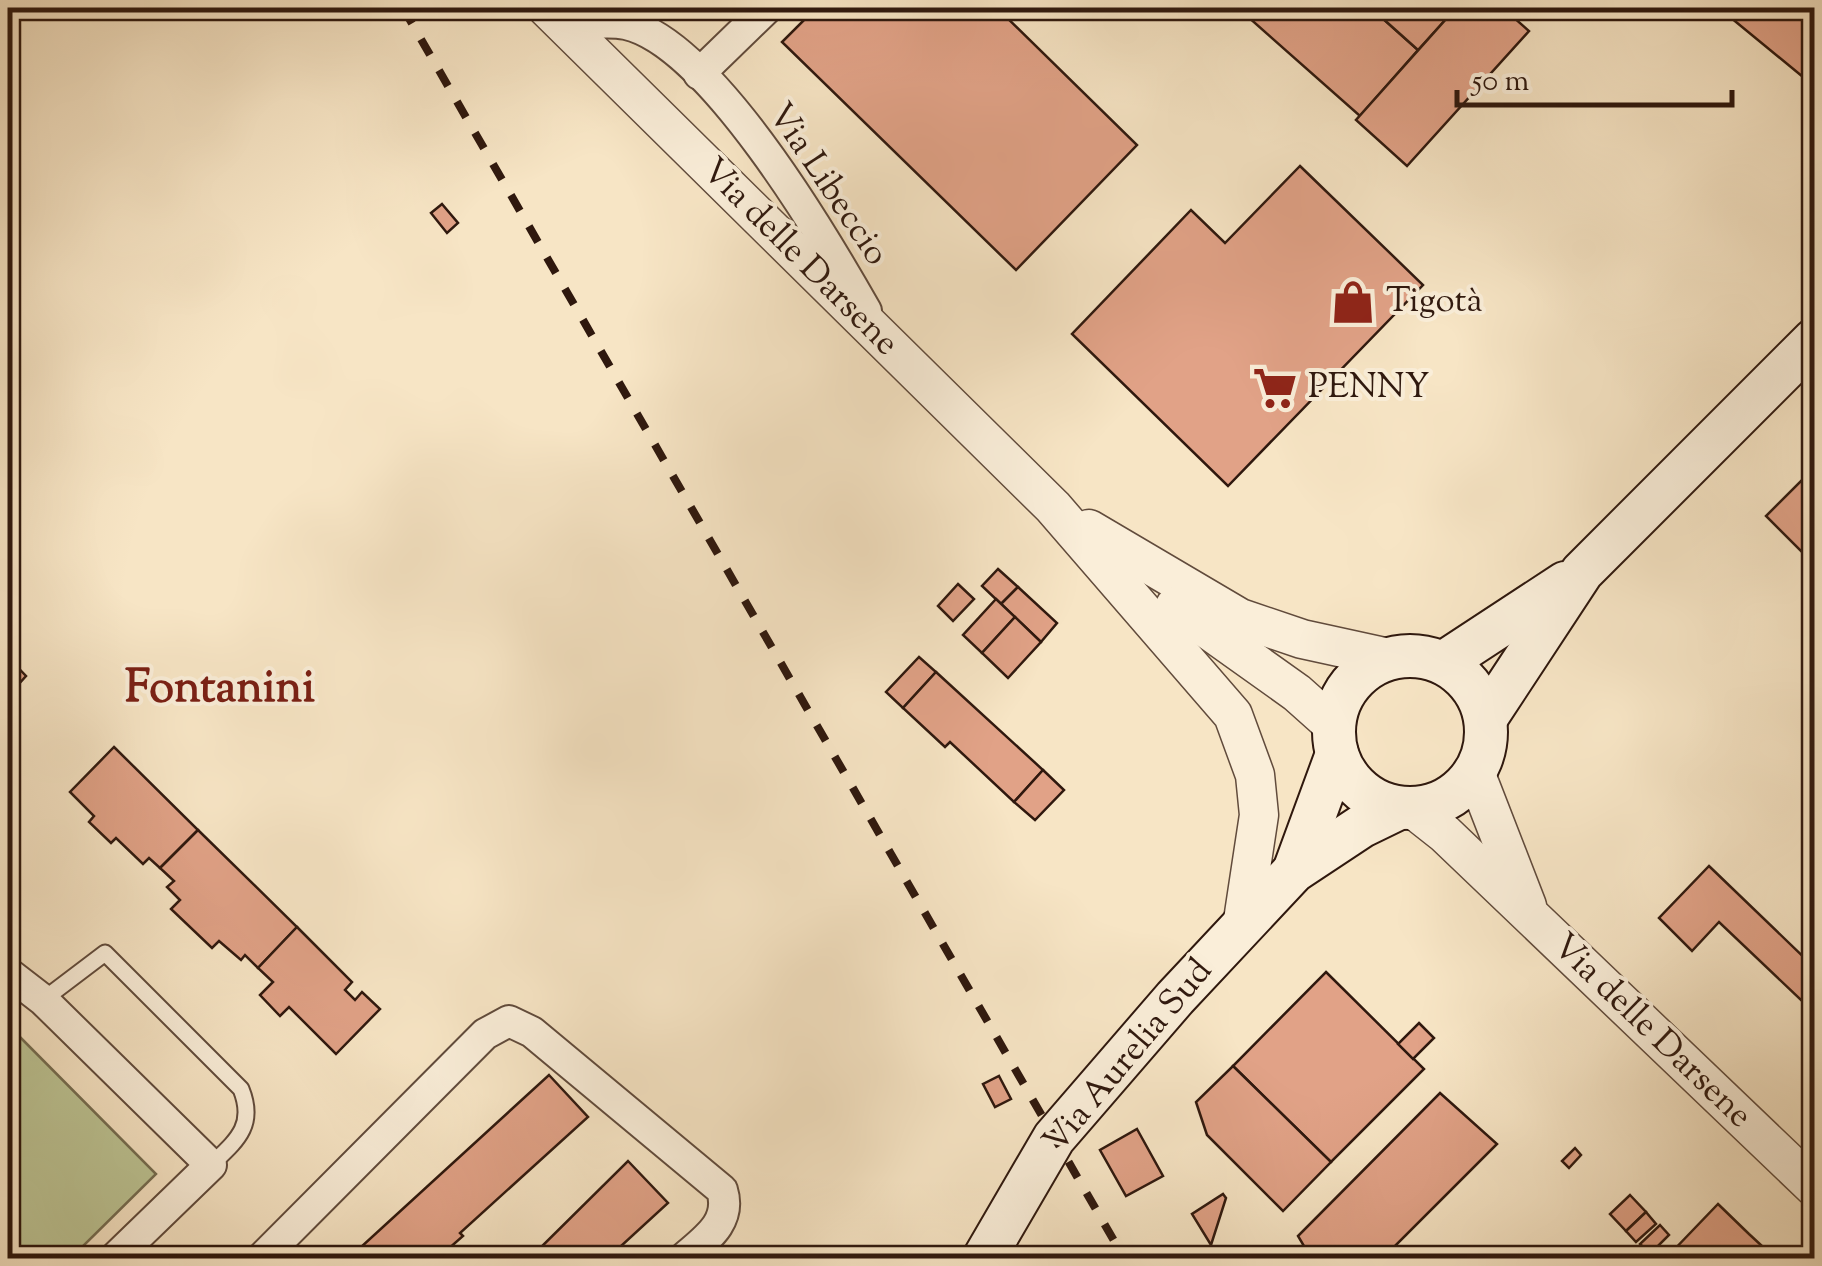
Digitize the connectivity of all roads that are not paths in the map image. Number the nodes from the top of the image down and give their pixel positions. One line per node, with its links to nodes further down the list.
1 (767, 8): 3 (street)
2 (555, 16): 3 (street, Via Libeccio); 5 (street, Via delle Darsene)
3 (700, 74): 5 (street, Via Libeccio)
4 (1814, 340): 8 (main road)
5 (885, 344): 6 (street, Via delle Darsene)
6 (1053, 506): 7 (street, Via delle Darsene); 17 (street, Via delle Darsene)
7 (1122, 550): 9 (street, Via delle Darsene); 12 (street, Via delle Darsene)
8 (1582, 572): 10 (main road); 11 (main road)
9 (1389, 658): 10 (main road); 12 (main road, Via Aurelia Sud)
10 (1443, 663): 11 (main road)
11 (1486, 718): 13 (main road)
12 (1336, 740): 14 (main road); 15 (main road, Via Aurelia Sud)
13 (1476, 772): 14 (main road, Via Aurelia Sud); 16 (street, Via delle Darsene)
14 (1405, 808): 15 (main road, Via Aurelia Sud); 16 (street, Via delle Darsene)
15 (1294, 871): 17 (main road, Via Aurelia Sud)
16 (1532, 918): 21 (street, Via delle Darsene)
17 (1242, 927): 25 (main road, Via Aurelia Sud)
18 (8, 972): 19 (street)
19 (43, 1000): 20 (street); 20 (lane)
20 (211, 1165): 22 (street)
21 (1814, 1187)
22 (115, 1258)
23 (262, 1258): 24 (street)
24 (684, 1258)
25 (984, 1258)

